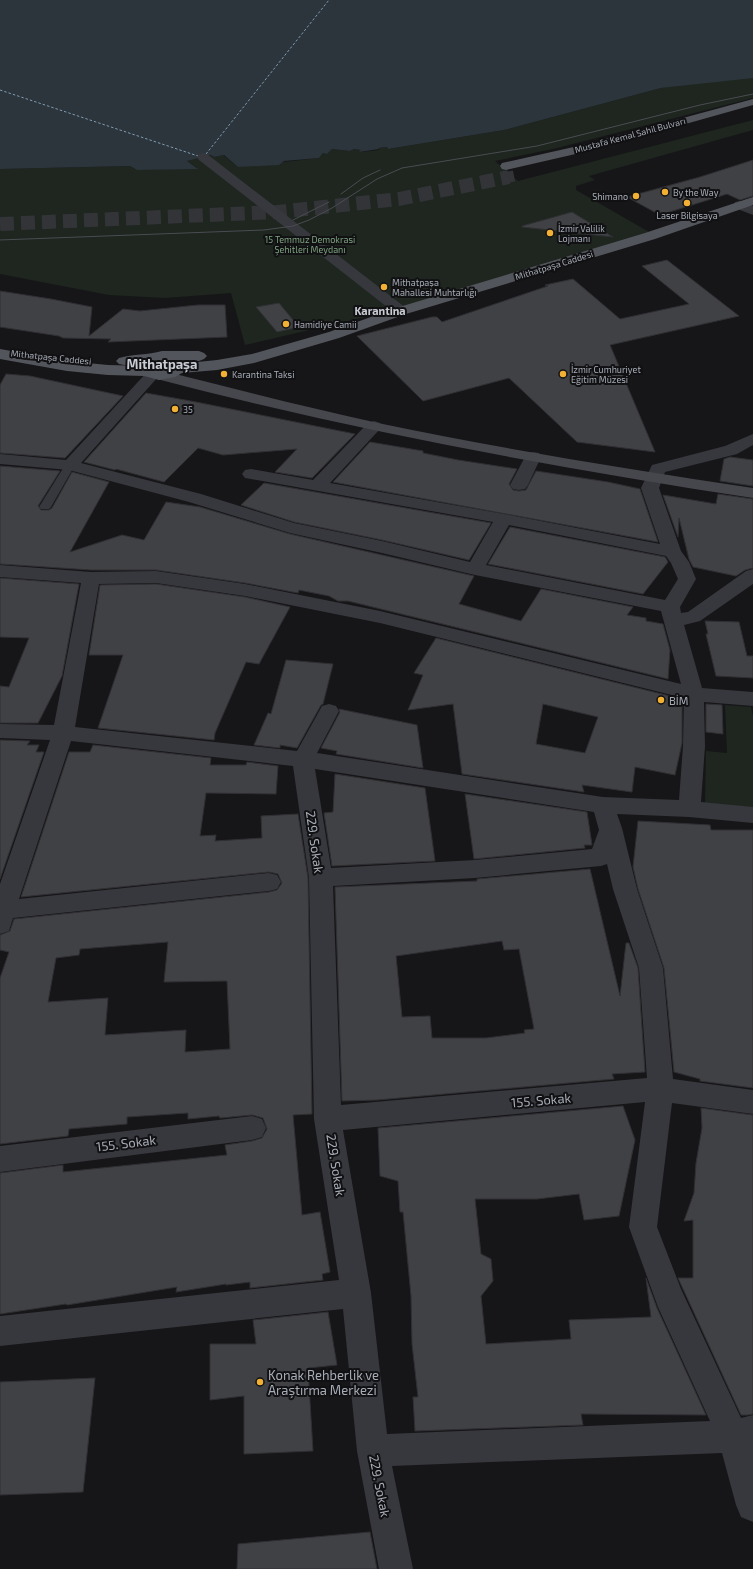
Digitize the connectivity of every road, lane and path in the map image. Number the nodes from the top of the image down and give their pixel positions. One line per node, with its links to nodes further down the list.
1 (753, 102): 4 (main road, Mustafa Kemal Sahil Bulvarı)
2 (203, 157): 9 (street)
3 (594, 158): 5 (main road, Mustafa Kemal Sahil Bulvarı)
4 (506, 166)
5 (536, 171)
6 (753, 201): 7 (main road, Mithatpaşa Caddesi)
7 (740, 205): 8 (street); 9 (main road, Mithatpaşa Caddesi)
8 (753, 211)
9 (401, 312): 11 (main road, Mithatpaşa Caddesi)
10 (0, 352): 12 (main road, Mithatpaşa Caddesi)
11 (175, 363): 12 (main road, Mithatpaşa Caddesi); 19 (street)
12 (152, 370): 13 (street); 17 (street)
13 (374, 426): 15 (street); 21 (street)
14 (753, 439): 19 (street)
15 (533, 457): 19 (street); 20 (street)
16 (0, 458): 17 (street)
17 (70, 465): 23 (lane); 26 (street)
18 (251, 474): 21 (street)
19 (656, 474): 22 (street); 25 (street)
20 (519, 485)
21 (317, 486): 24 (street)
22 (753, 493)
23 (44, 507)
24 (504, 518): 25 (street); 26 (street)
25 (672, 552): 30 (street)
26 (475, 569): 30 (street)
27 (0, 571): 29 (street)
28 (753, 575): 30 (street)
29 (91, 578): 31 (street); 35 (street)
30 (671, 613): 31 (street)
31 (694, 694): 32 (street); 37 (street)
32 (753, 698)
33 (329, 711): 36 (street)
34 (0, 731): 35 (street)
35 (63, 733): 36 (street); 42 (street)
36 (303, 759): 39 (street); 40 (street, 229. Sokak)
37 (689, 809): 38 (street); 39 (street)
38 (753, 815)
39 (607, 817): 40 (street); 43 (street)
40 (321, 878): 45 (street, 229. Sokak)
41 (269, 882): 42 (street)
42 (1, 915)
43 (661, 1089): 44 (street, 155. Sokak); 45 (street, 155. Sokak); 50 (street)
44 (753, 1102)
45 (328, 1119): 48 (street, 229. Sokak)
46 (252, 1128): 47 (street, 155. Sokak)
47 (0, 1159)
48 (356, 1293): 49 (street); 51 (street, 229. Sokak)
49 (0, 1331)
50 (743, 1434): 51 (street); 52 (street)
51 (373, 1451): 53 (street, 229. Sokak)
52 (753, 1505)
53 (396, 1569)

